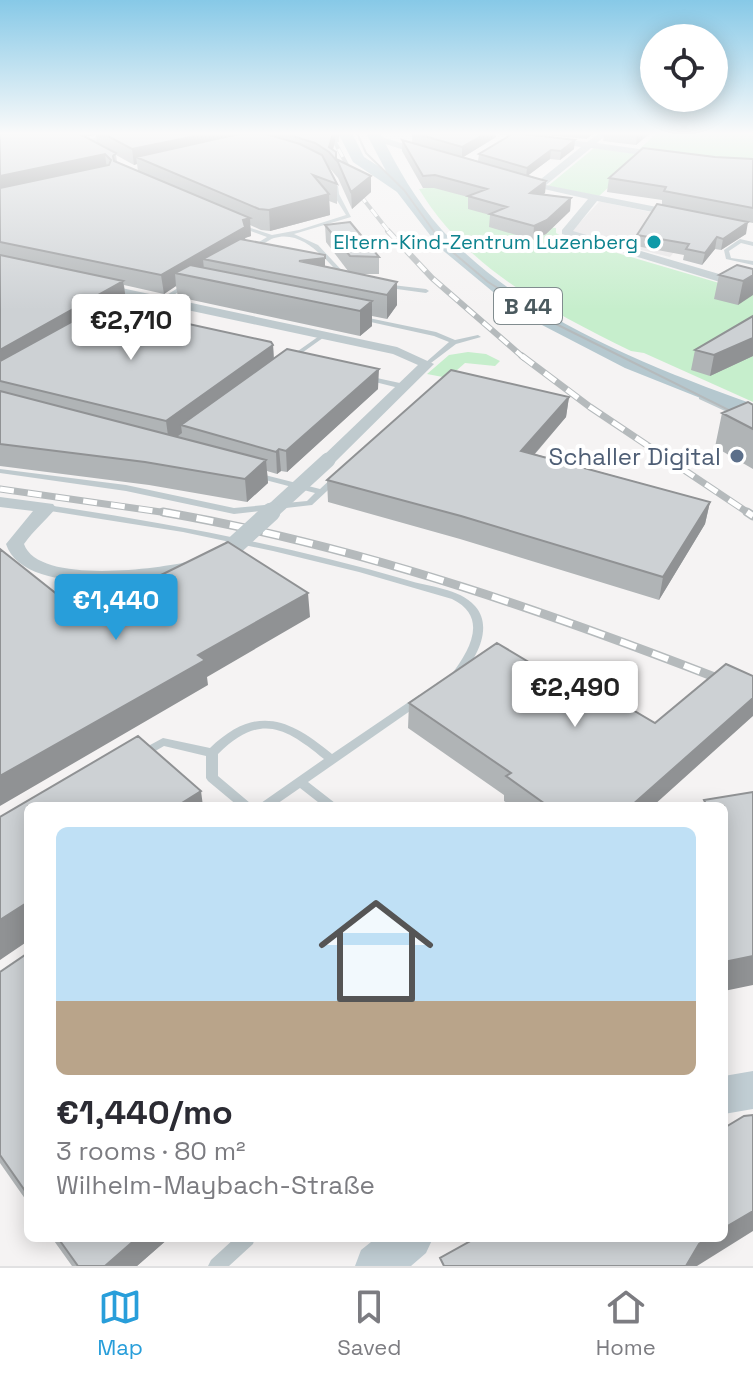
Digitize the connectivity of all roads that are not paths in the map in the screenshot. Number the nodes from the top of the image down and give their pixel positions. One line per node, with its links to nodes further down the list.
1 (336, 192): 7 (lane)
2 (570, 192): 4 (street)
3 (408, 193): 31 (main road, B 44)
4 (595, 197): 5 (street); 16 (street)
5 (685, 216)
6 (235, 224): 8 (lane)
7 (291, 235): 8 (lane); 12 (lane)
8 (272, 237): 10 (lane)
9 (753, 244): 11 (lane)
10 (245, 252)
11 (753, 263)
12 (347, 279)
13 (190, 283): 19 (lane)
14 (86, 284): 18 (street)
15 (374, 284): 17 (lane)
16 (753, 288)
17 (426, 291)
18 (143, 296): 19 (street); 21 (lane)
19 (164, 299): 22 (street)
20 (346, 316): 24 (lane)
21 (122, 322)
22 (324, 335): 26 (lane); 28 (street)
23 (478, 337): 24 (lane)
24 (454, 342): 28 (lane)
25 (273, 356): 26 (lane)
26 (289, 359): 27 (lane); 29 (lane)
27 (303, 363)
28 (427, 364): 32 (street)
29 (277, 368)
30 (362, 376): 32 (lane)
31 (675, 384): 33 (main road, B 44); 34 (main road, B 44)
32 (402, 390): 40 (street, bridge)
33 (753, 412)
34 (753, 423)
35 (241, 470): 38 (lane)
36 (0, 471): 38 (lane)
37 (346, 471): 38 (lane)
38 (321, 492)
39 (0, 502): 40 (street)
40 (47, 508): 41 (lane)
41 (447, 681)
42 (434, 689): 45 (lane)
43 (212, 753): 44 (lane); 45 (lane); 47 (lane)
44 (136, 758)
45 (331, 759): 46 (lane)
46 (300, 782): 48 (lane); 49 (lane)
47 (241, 802)
48 (271, 802)
49 (326, 802)
50 (753, 1090): 51 (street)
51 (728, 1094)
52 (243, 1242): 54 (lane)
53 (406, 1242): 55 (street)
54 (217, 1266)
55 (377, 1266)

